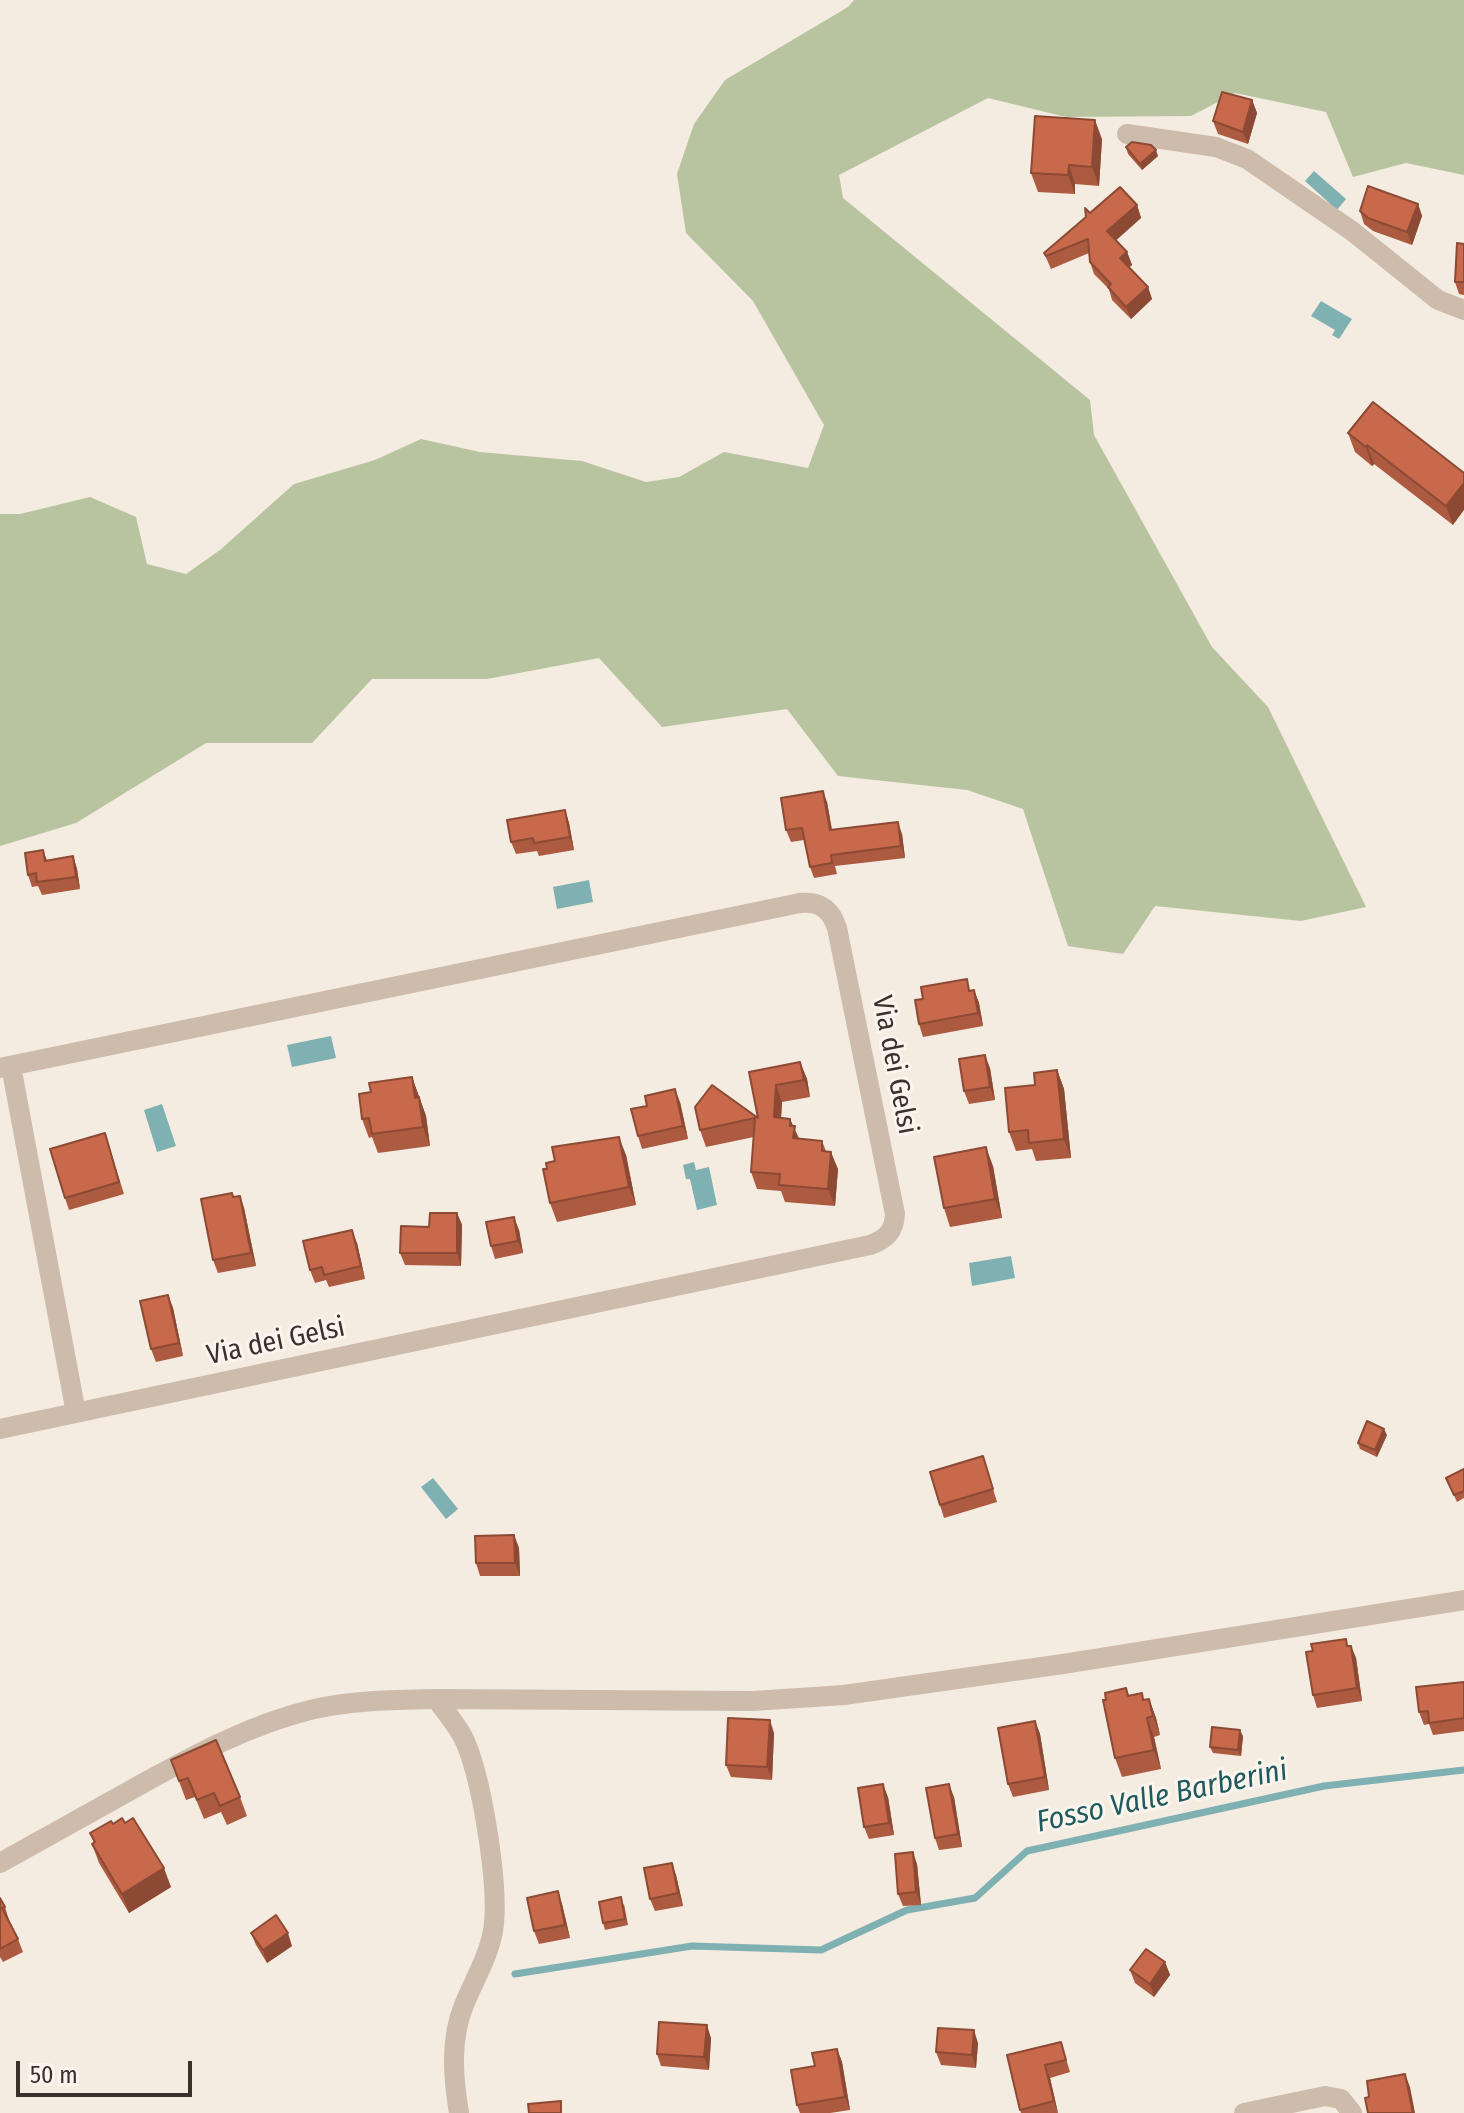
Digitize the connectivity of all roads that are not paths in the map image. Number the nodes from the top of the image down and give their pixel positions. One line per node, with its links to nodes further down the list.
1 (1127, 134): 2 (street)
2 (1464, 310)
3 (5, 1067): 4 (street, Via dei Gelsi); 4 (street, Via dei Gelsi)
4 (76, 1413): 5 (street, Via dei Gelsi)
5 (0, 1429)
6 (1464, 1600): 7 (street)
7 (436, 1699): 8 (street); 9 (street)
8 (0, 1863)
9 (459, 2113)
10 (1244, 2113): 11 (street)
11 (1352, 2113)

